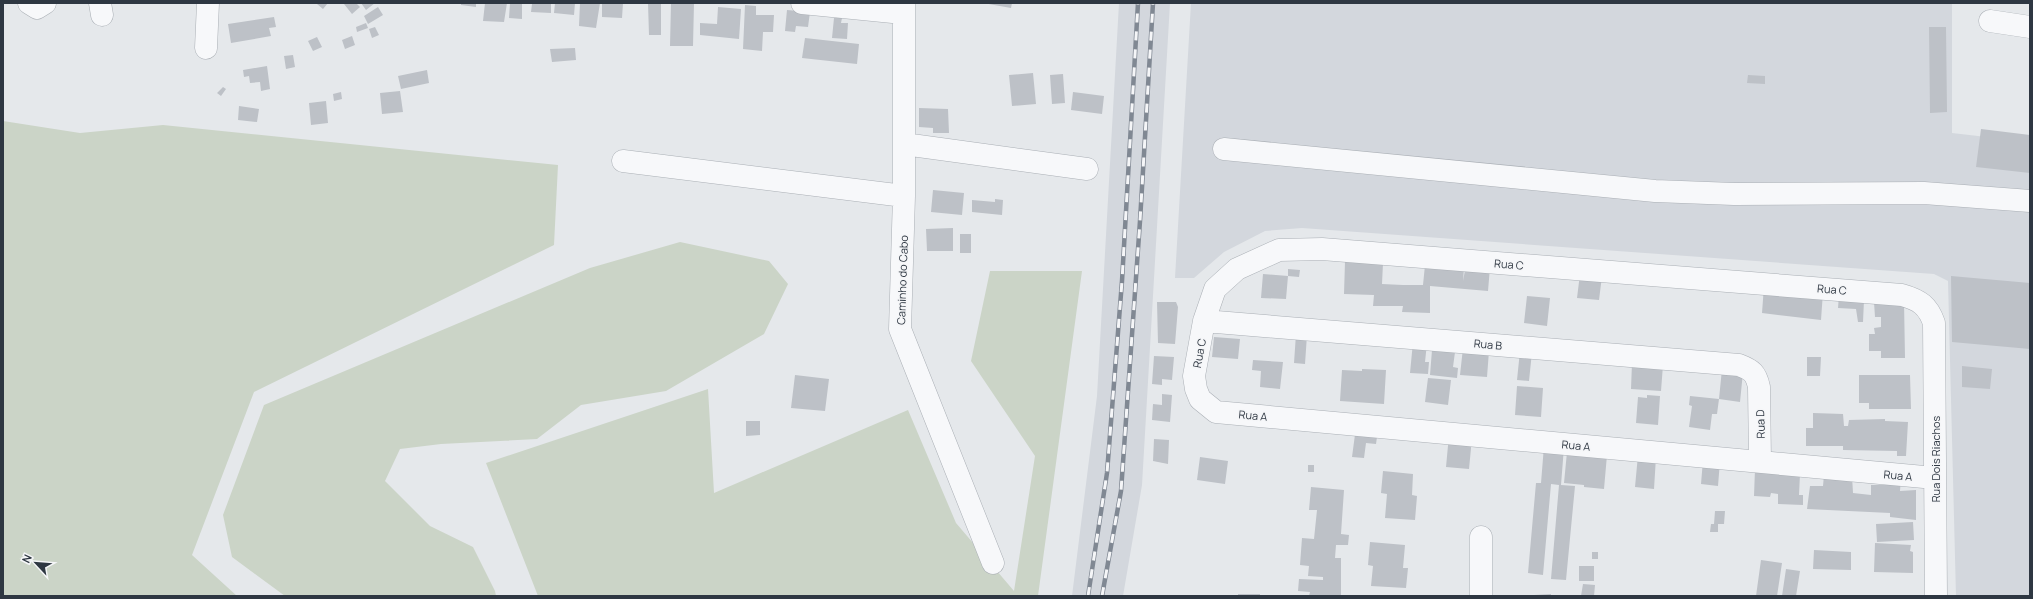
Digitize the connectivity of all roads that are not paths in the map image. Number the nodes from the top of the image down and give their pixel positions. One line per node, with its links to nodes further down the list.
1 (208, 3): 6 (street)
2 (802, 3): 3 (street)
3 (904, 8): 7 (street, Caminho do Cabo)
4 (1990, 21): 5 (street)
5 (2030, 27)
6 (206, 48)
7 (904, 144): 10 (street); 11 (street, Caminho do Cabo)
8 (1224, 149): 12 (street)
9 (623, 161): 11 (street)
10 (1087, 169)
11 (904, 196): 20 (street, Caminho do Cabo)
12 (2030, 201)
13 (1204, 321): 14 (street, Rua C); 15 (street, Rua B); 16 (street, Rua C)
14 (1934, 323): 18 (street, Rua Dois Riachos)
15 (1759, 387): 17 (street, Rua D)
16 (1216, 412): 17 (street, Rua A)
17 (1760, 462): 18 (street, Rua A)
18 (1935, 478): 22 (street, Rua Dois Riachos)
19 (1481, 537): 21 (street)
20 (993, 563)
21 (1481, 596)
22 (1936, 596)

